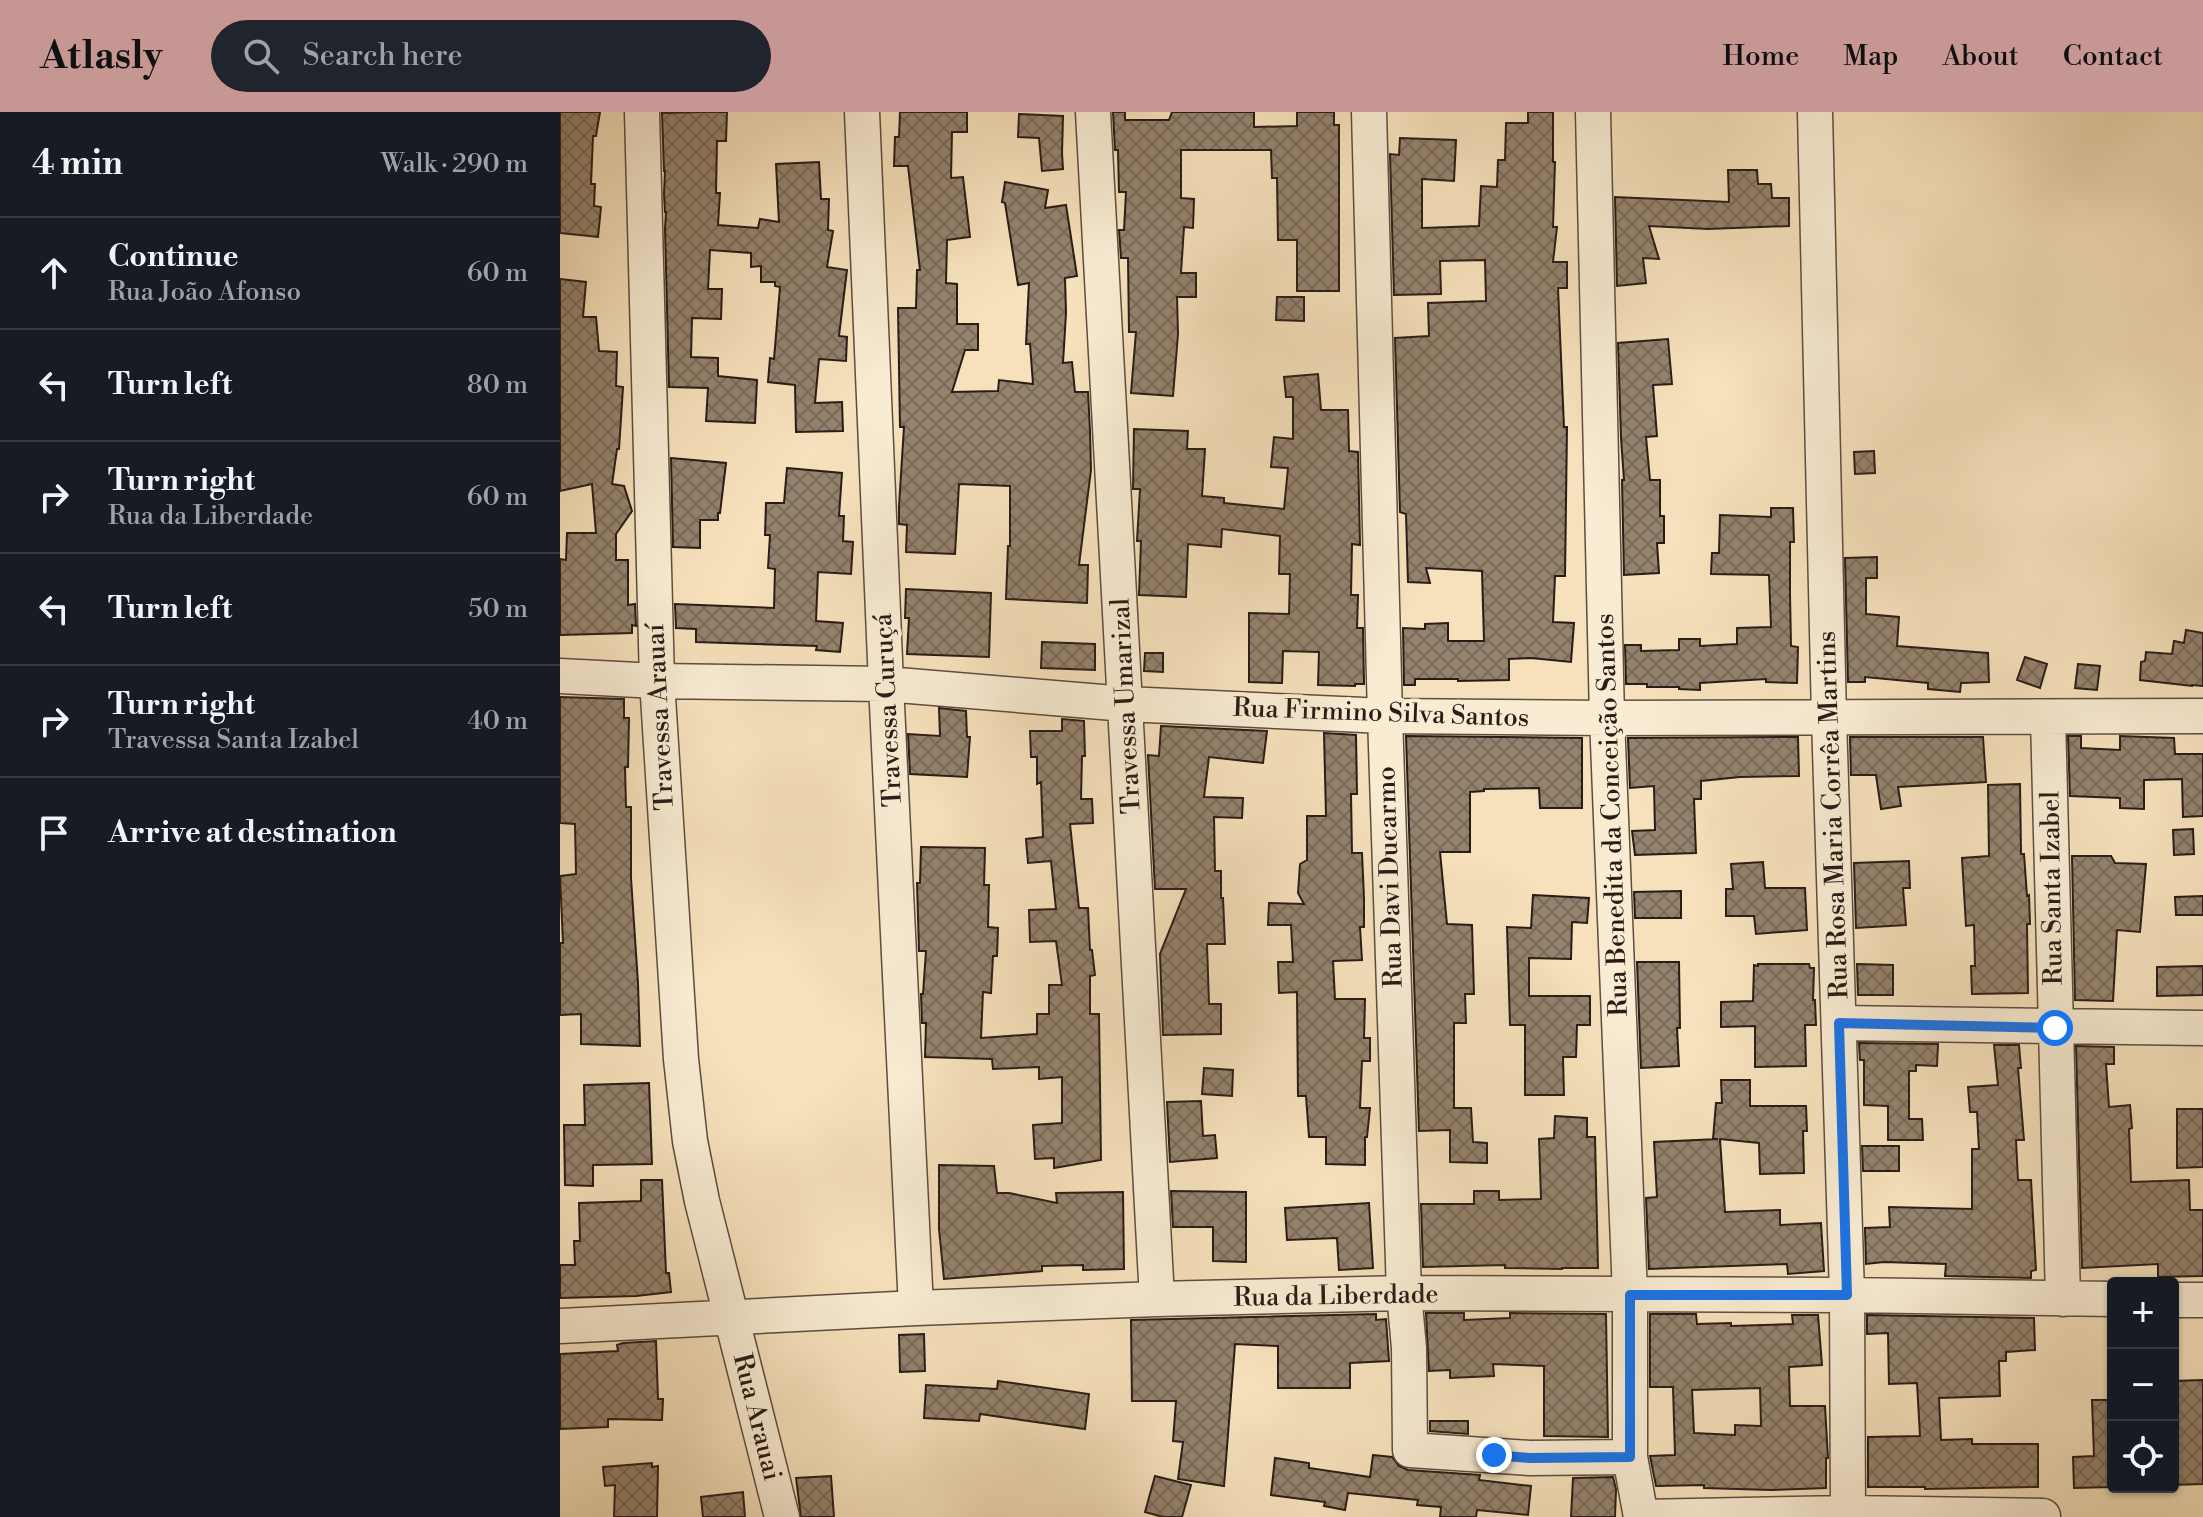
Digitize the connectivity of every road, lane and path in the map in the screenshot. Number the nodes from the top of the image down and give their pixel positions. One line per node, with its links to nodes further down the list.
1 (642, 112): 8 (street, Travessa Arauaí)
2 (862, 112): 9 (street, Travessa Curuçá)
3 (1093, 112): 10 (street, Travessa Umarizal)
4 (1369, 112): 11 (street, Rua Davi Ducarmo)
5 (1593, 112): 13 (street, Rua Benedita da Conceição Santos)
6 (1815, 112): 14 (street, Rua Rosa Maria Corrêa Martins)
7 (560, 676): 8 (street, Rua Firmino Silva Santos)
8 (657, 681): 9 (street, Rua Firmino Silva Santos); 28 (street, Travessa Arauaí)
9 (886, 684): 10 (street, Rua Firmino Silva Santos); 27 (street, Travessa Curuçá)
10 (1126, 704): 11 (street, Rua Firmino Silva Santos); 22 (street, Travessa Umarizal)
11 (1385, 716): 13 (street, Rua Firmino Silva Santos); 19 (street, Rua Davi Ducarmo)
12 (2203, 716): 15 (street, Rua Firmino Silva Santos)
13 (1607, 718): 14 (street, Rua Firmino Silva Santos); 20 (street, Rua Benedita da Conceição Santos)
14 (1829, 718): 15 (street, Rua Firmino Silva Santos); 16 (street, Rua Rosa Maria Corrêa Martins)
15 (2048, 718): 17 (street, Rua Santa Izabel)
16 (1839, 1023): 17 (street); 21 (street, Rua Rosa Maria Corrêa Martins)
17 (2055, 1028): 18 (street); 23 (street, Rua Santa Izabel)
18 (2203, 1028)
19 (1404, 1293): 20 (street, Rua da Liberdade); 22 (street, Rua da Liberdade); 30 (street, Rua Davi Ducarmo)
20 (1630, 1295): 21 (street, Rua da Liberdade); 30 (street, Rua Benedita da Conceição Santos)
21 (1847, 1295): 23 (street, Rua da Liberdade); 31 (street, Rua Rosa Maria Corrêa Martins)
22 (1157, 1299): 27 (street, Rua da Liberdade)
23 (2063, 1299): 24 (street, Rua da Liberdade)
24 (2107, 1299)
25 (2179, 1300): 26 (street)
26 (2203, 1300)
27 (916, 1308): 28 (street, Rua da Liberdade)
28 (731, 1317): 29 (street, Rua da Liberdade); 33 (street, Rua Arauai)
29 (560, 1326)
30 (1630, 1457): 34 (street, Rua Benedita da Conceição Santos)
31 (1848, 1515): 32 (street); 34 (street)
32 (2043, 1516)
33 (782, 1517)
34 (1641, 1517)

